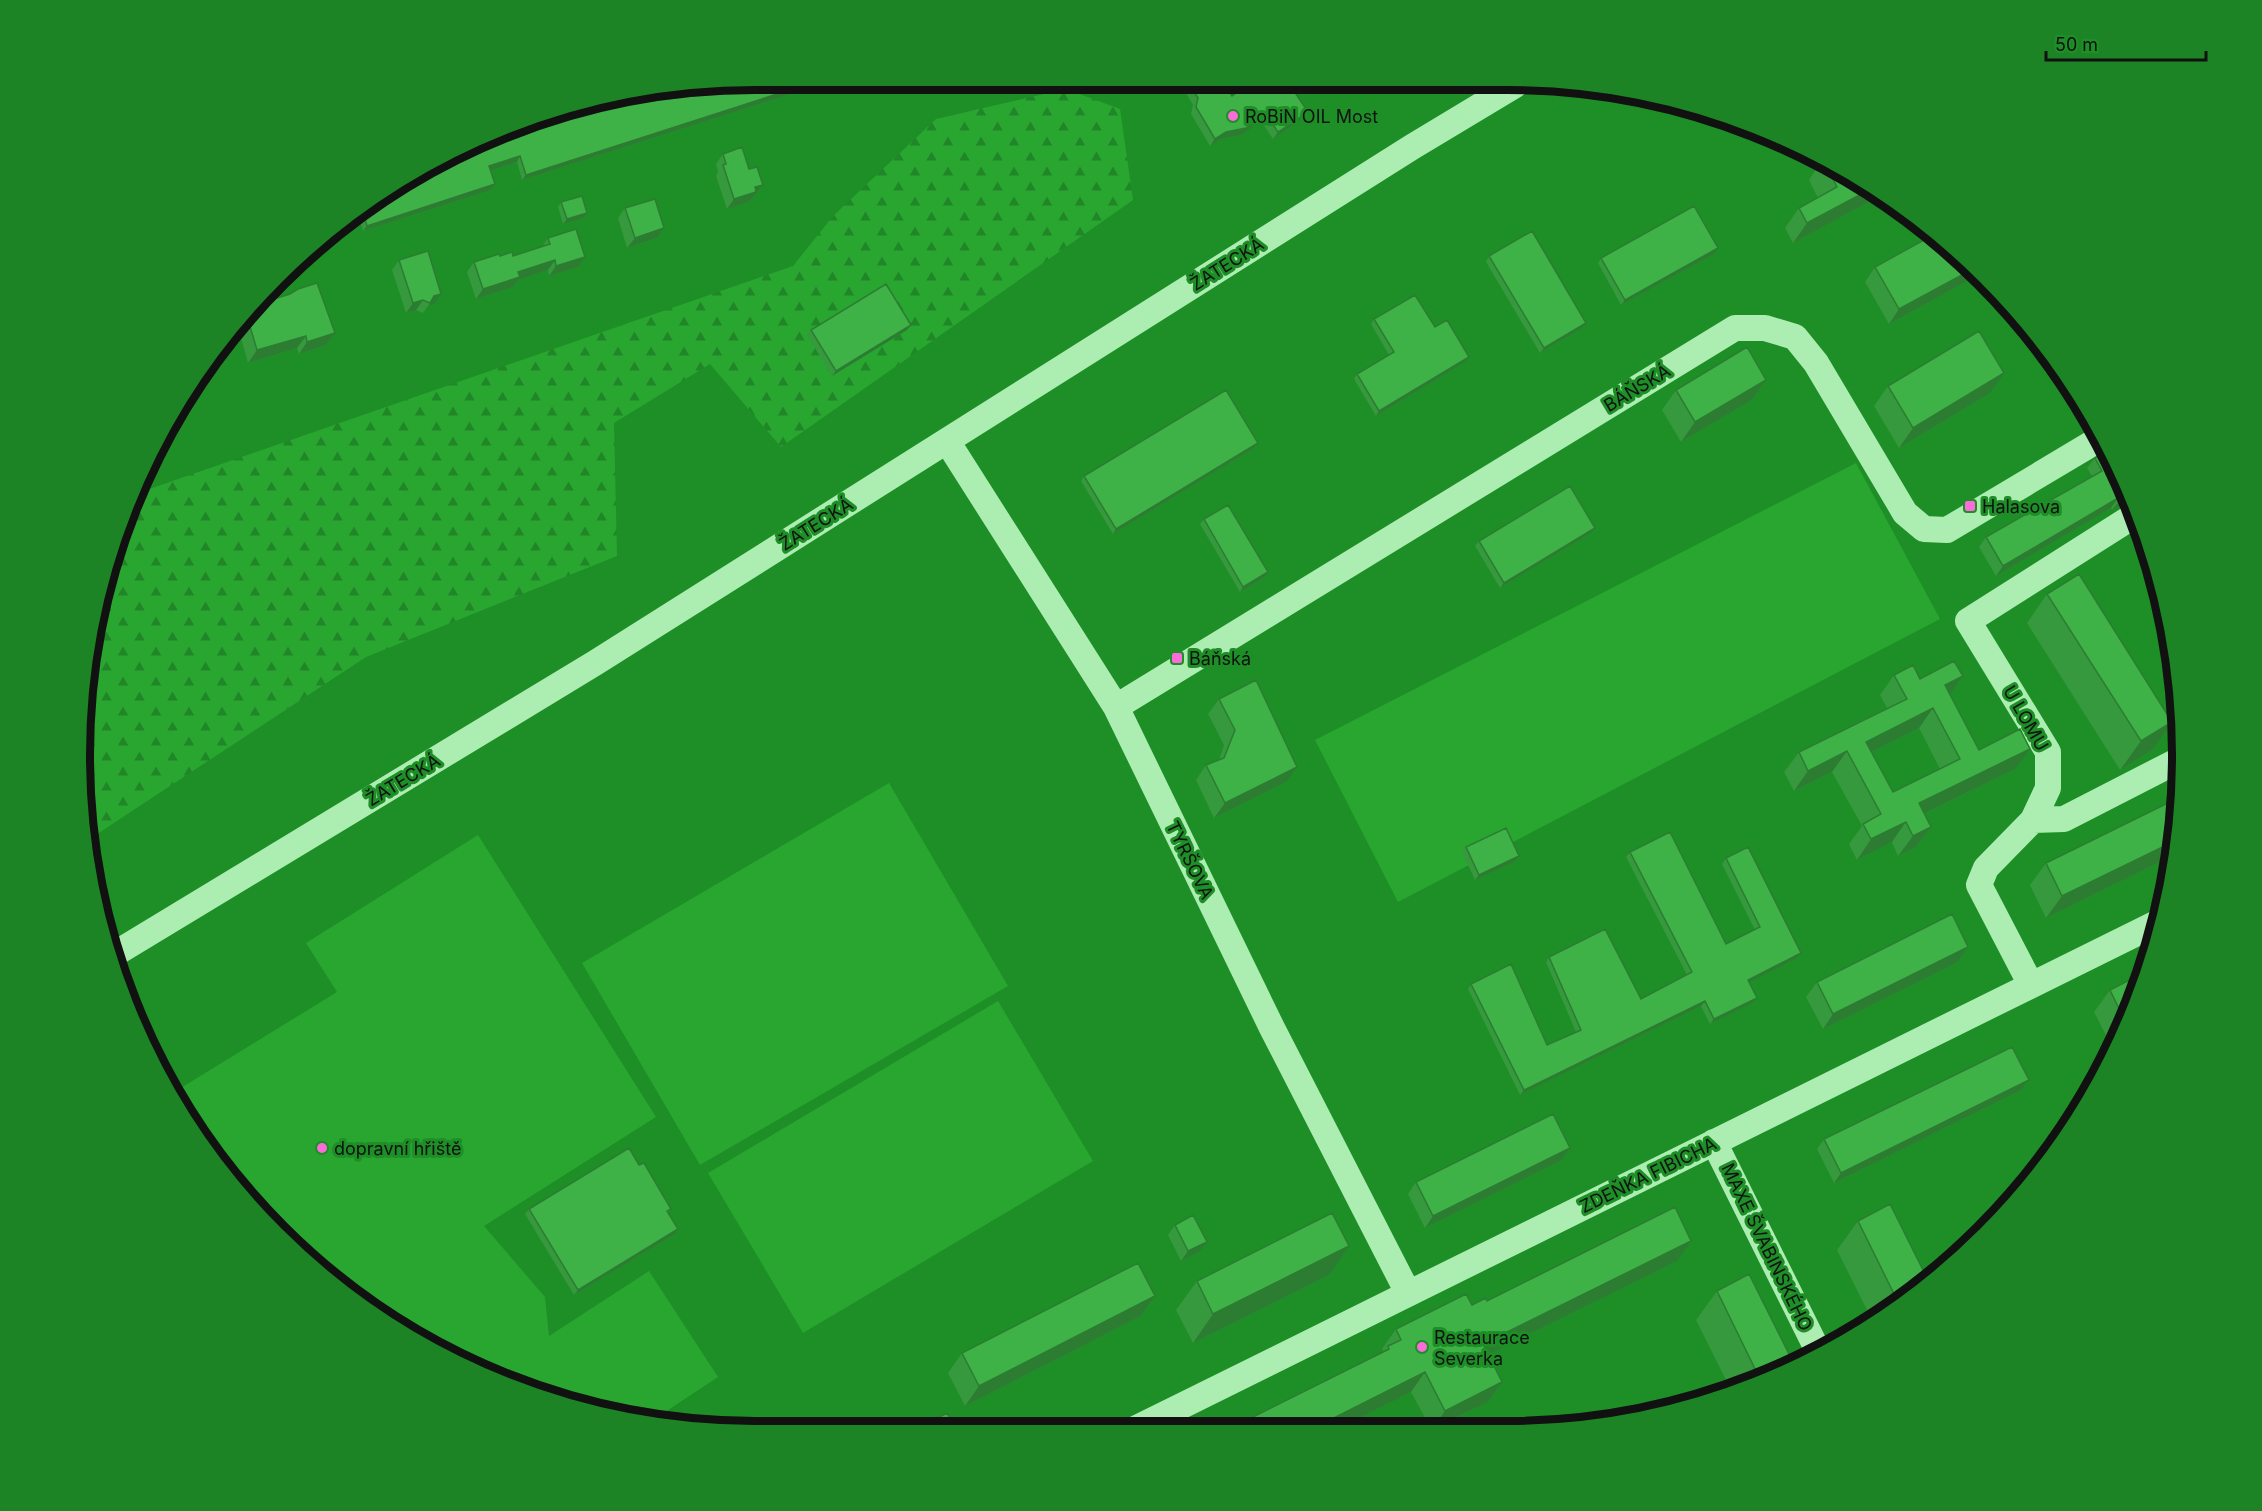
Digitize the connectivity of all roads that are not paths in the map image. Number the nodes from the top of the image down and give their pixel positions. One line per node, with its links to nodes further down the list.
1 (1507, 90): 2 (street, ŽATECKÁ)
2 (947, 441): 5 (street, TYRŠOVA); 9 (street, ŽATECKÁ)
3 (2093, 443): 5 (street, BÁŇSKÁ)
4 (2128, 519): 7 (street, U LOMU)
5 (1116, 707): 12 (street, TYRŠOVA)
6 (2172, 764): 7 (street)
7 (2034, 820): 10 (street, U LOMU)
8 (2149, 926): 10 (street, ZDEŇKA FIBICHA)
9 (120, 951)
10 (2031, 985): 11 (street, ZDEŇKA FIBICHA)
11 (1714, 1142): 12 (street, ZDEŇKA FIBICHA); 13 (street, MAXE ŠVABINSKÉHO)
12 (1408, 1293): 14 (street, ZDEŇKA FIBICHA)
13 (1816, 1344)
14 (1151, 1421)

